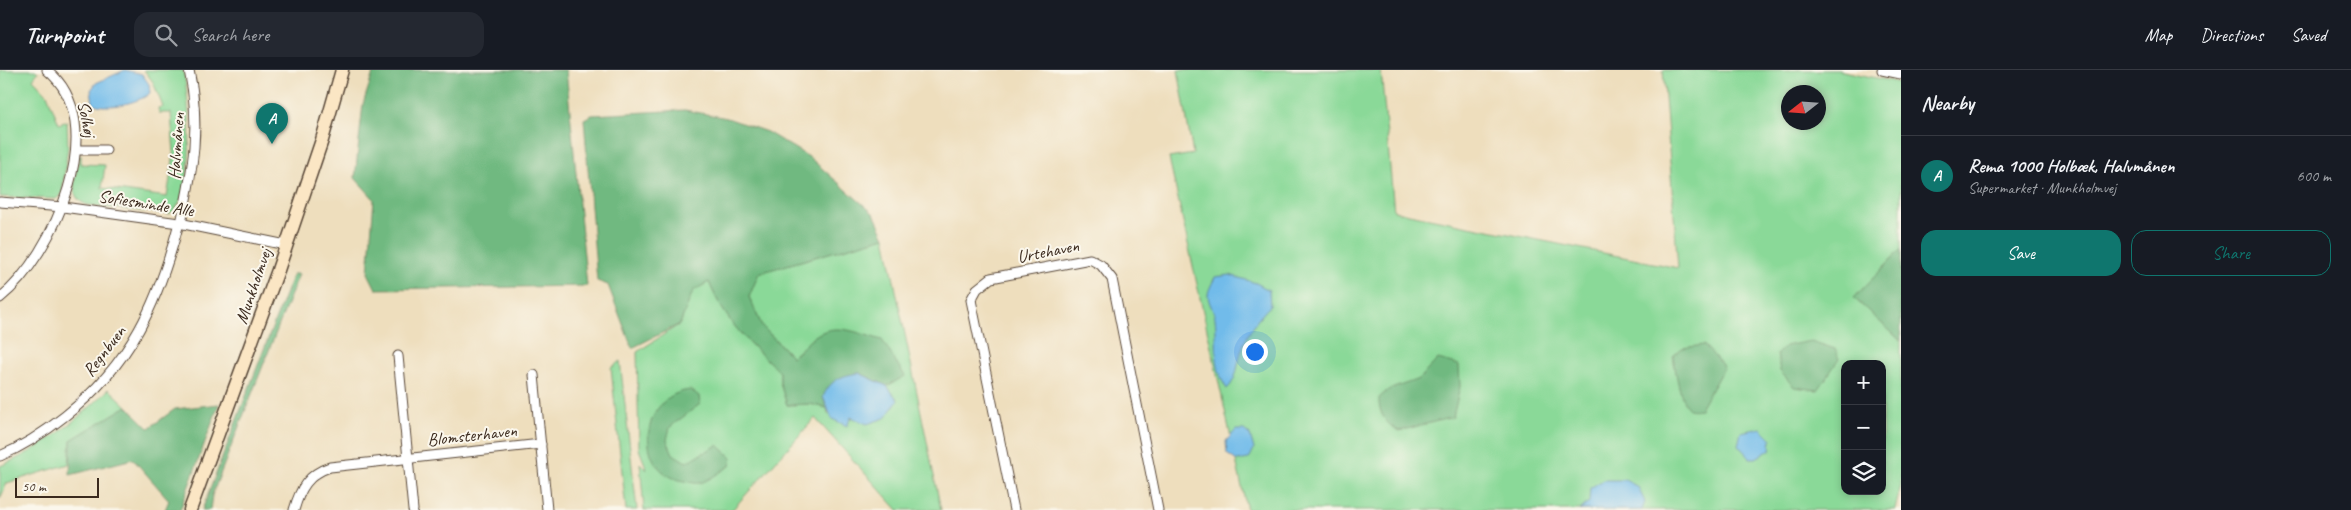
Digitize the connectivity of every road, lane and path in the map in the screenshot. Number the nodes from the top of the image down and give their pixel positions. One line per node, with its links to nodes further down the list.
1 (47, 70): 6 (street, Solhøj)
2 (188, 70): 10 (street, Halvmånen)
3 (342, 70): 11 (street, Munkholmvej)
4 (1882, 70): 5 (street)
5 (1901, 74)
6 (76, 150): 7 (street, Solhøj); 9 (street, Solhøj)
7 (106, 150)
8 (0, 202): 9 (street, Sofiesminde Alle)
9 (63, 206): 10 (street, Sofiesminde Alle); 12 (street, Solhøj)
10 (180, 223): 11 (street, Sofiesminde Alle); 16 (street, Regnbuen)
11 (286, 245): 18 (street, Munkholmvej)
12 (0, 298)
13 (398, 356): 17 (street, Blomsterhaven)
14 (534, 376): 15 (street, Blomsterhaven)
15 (541, 444): 17 (street, Blomsterhaven); 21 (street, Blomsterhaven)
16 (0, 456)
17 (408, 458): 19 (street, Blomsterhaven); 20 (street, Blomsterhaven)
18 (190, 510)
19 (294, 510)
20 (414, 510)
21 (547, 510)
22 (1014, 510): 23 (street, Urtehaven)
23 (1158, 510)

